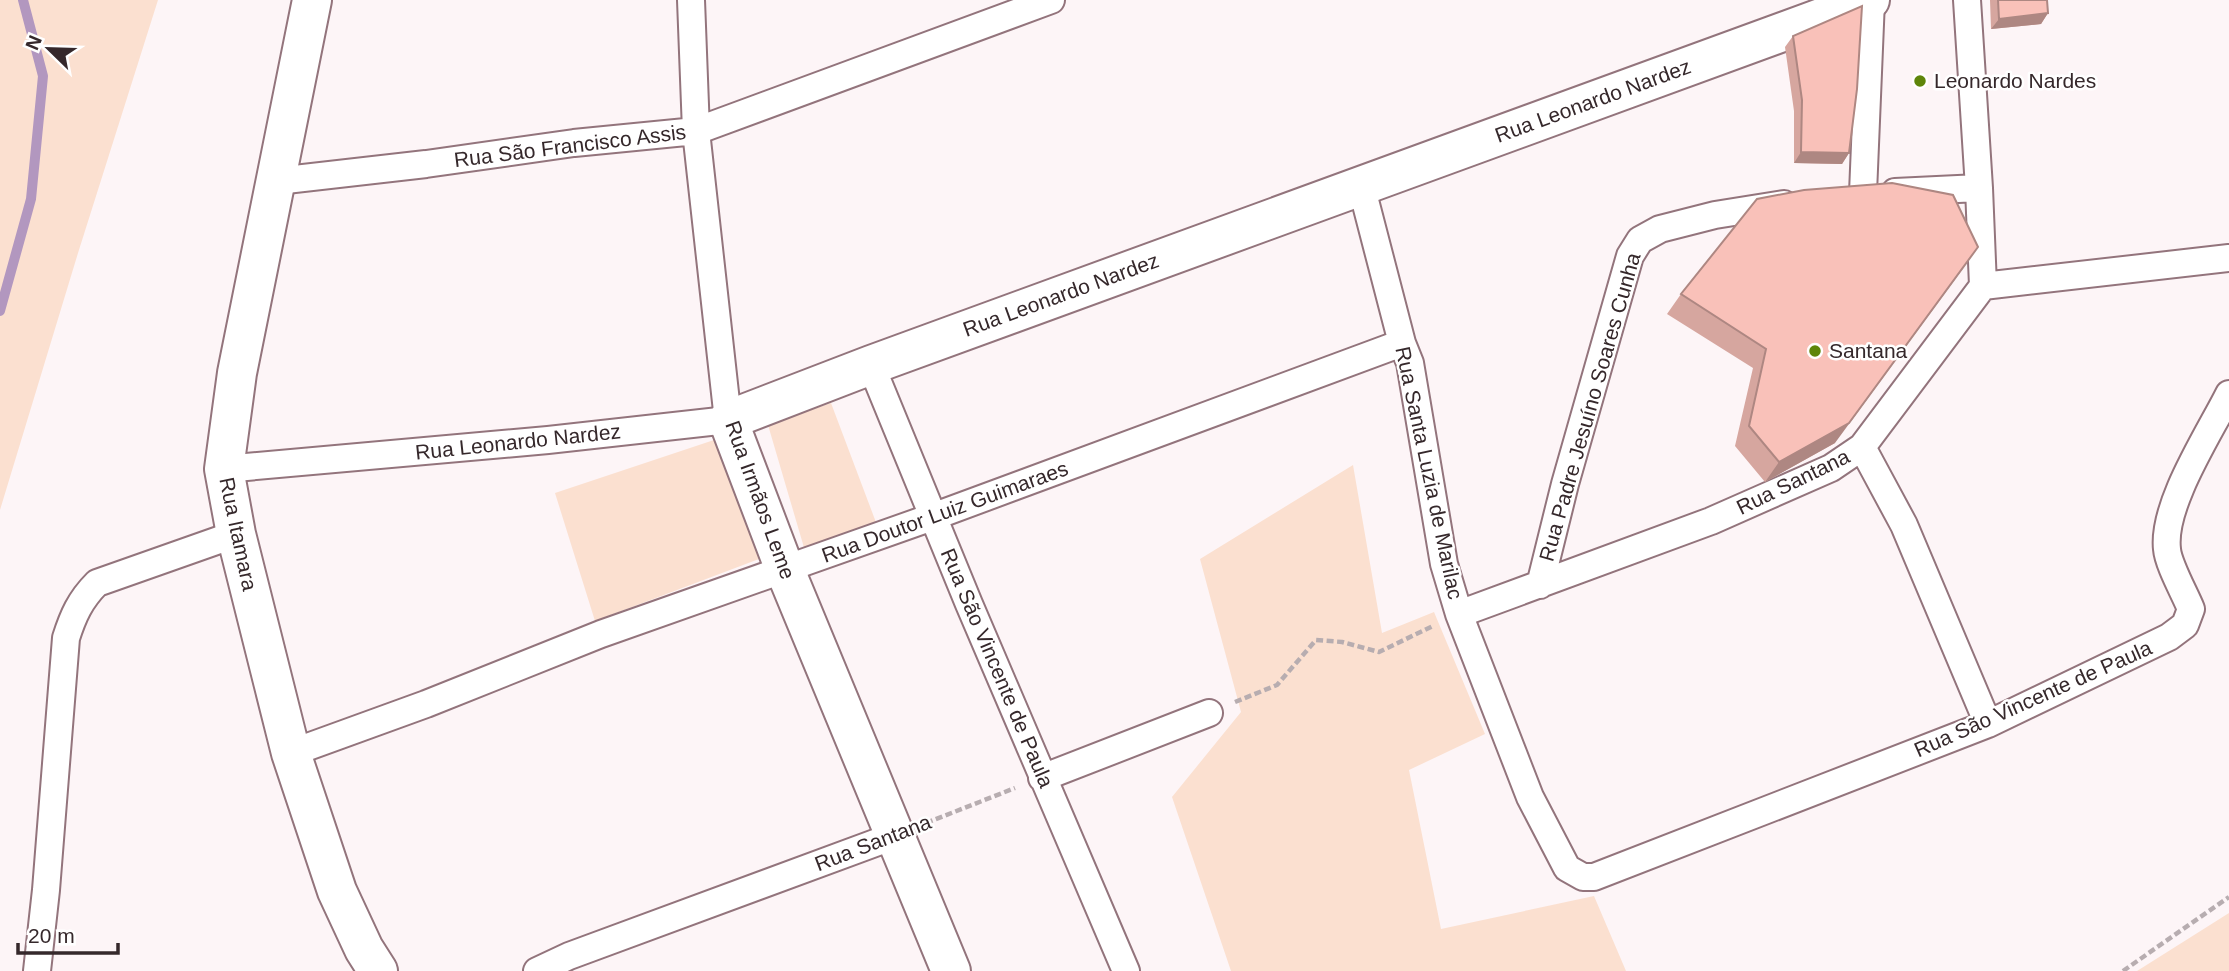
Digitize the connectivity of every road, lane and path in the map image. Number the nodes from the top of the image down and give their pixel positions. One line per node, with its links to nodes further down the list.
1 (312, 0): 7 (street, Rua Itamara)
2 (691, 0): 6 (street, Rua Irmãos Leme)
3 (1051, 0): 6 (street, Rua São Francisco Assis)
4 (1870, 0): 8 (street, Rua Leonardo Nardez); 10 (street)
5 (1967, 0): 9 (street)
6 (696, 131): 7 (street, Rua São Francisco Assis); 18 (street, Rua Irmãos Leme)
7 (276, 181): 20 (street, Rua Itamara)
8 (1361, 185): 15 (street, Rua Santa Luzia de Marilac); 16 (street, Rua Leonardo Nardez)
9 (1979, 188): 10 (street); 14 (street)
10 (1863, 193): 11 (street)
11 (1835, 196)
12 (1808, 201): 24 (street, Rua Padre Jesuíno Soares Cunha)
13 (2229, 258): 14 (street)
14 (1983, 286): 19 (street, Rua Santana)
15 (1402, 343): 21 (street, Rua Doutor Luiz Guimaraes); 25 (street, Rua Santa Luzia de Marilac)
16 (871, 365): 18 (street, Rua Leonardo Nardez); 21 (street, Rua São Vincente de Paula)
17 (2229, 394): 27 (street, Rua São Vincente de Paula)
18 (728, 420): 20 (street, Rua Leonardo Nardez); 23 (street, Rua Irmãos Leme)
19 (1862, 447): 24 (street, Rua Santana); 27 (street)
20 (224, 470): 22 (street, Rua Itamara)
21 (935, 516): 23 (street, Rua Doutor Luiz Guimaraes); 29 (street, Rua São Vincente de Paula)
22 (236, 534): 28 (street, Rua Itamara); 33 (street)
23 (785, 570): 28 (street, Rua Doutor Luiz Guimaraes); 30 (street, Rua Irmãos Leme)
24 (1540, 585): 25 (street, Rua Santana)
25 (1459, 614): 26 (path); 31 (street, Rua Santa Luzia de Marilac)
26 (1209, 713): 29 (street)
27 (1988, 724): 31 (street, Rua São Vincente de Paula)
28 (291, 753): 34 (street, Rua Itamara)
29 (1042, 778): 30 (path, Rua Santana); 37 (street, Rua São Vincente de Paula)
30 (894, 836): 35 (street, Rua Santana); 36 (street, Rua Irmãos Leme)
31 (1567, 868)
32 (2229, 897): 38 (path)
33 (37, 971)
34 (378, 971)
35 (537, 971)
36 (951, 971)
37 (1126, 971)
38 (2123, 971)

